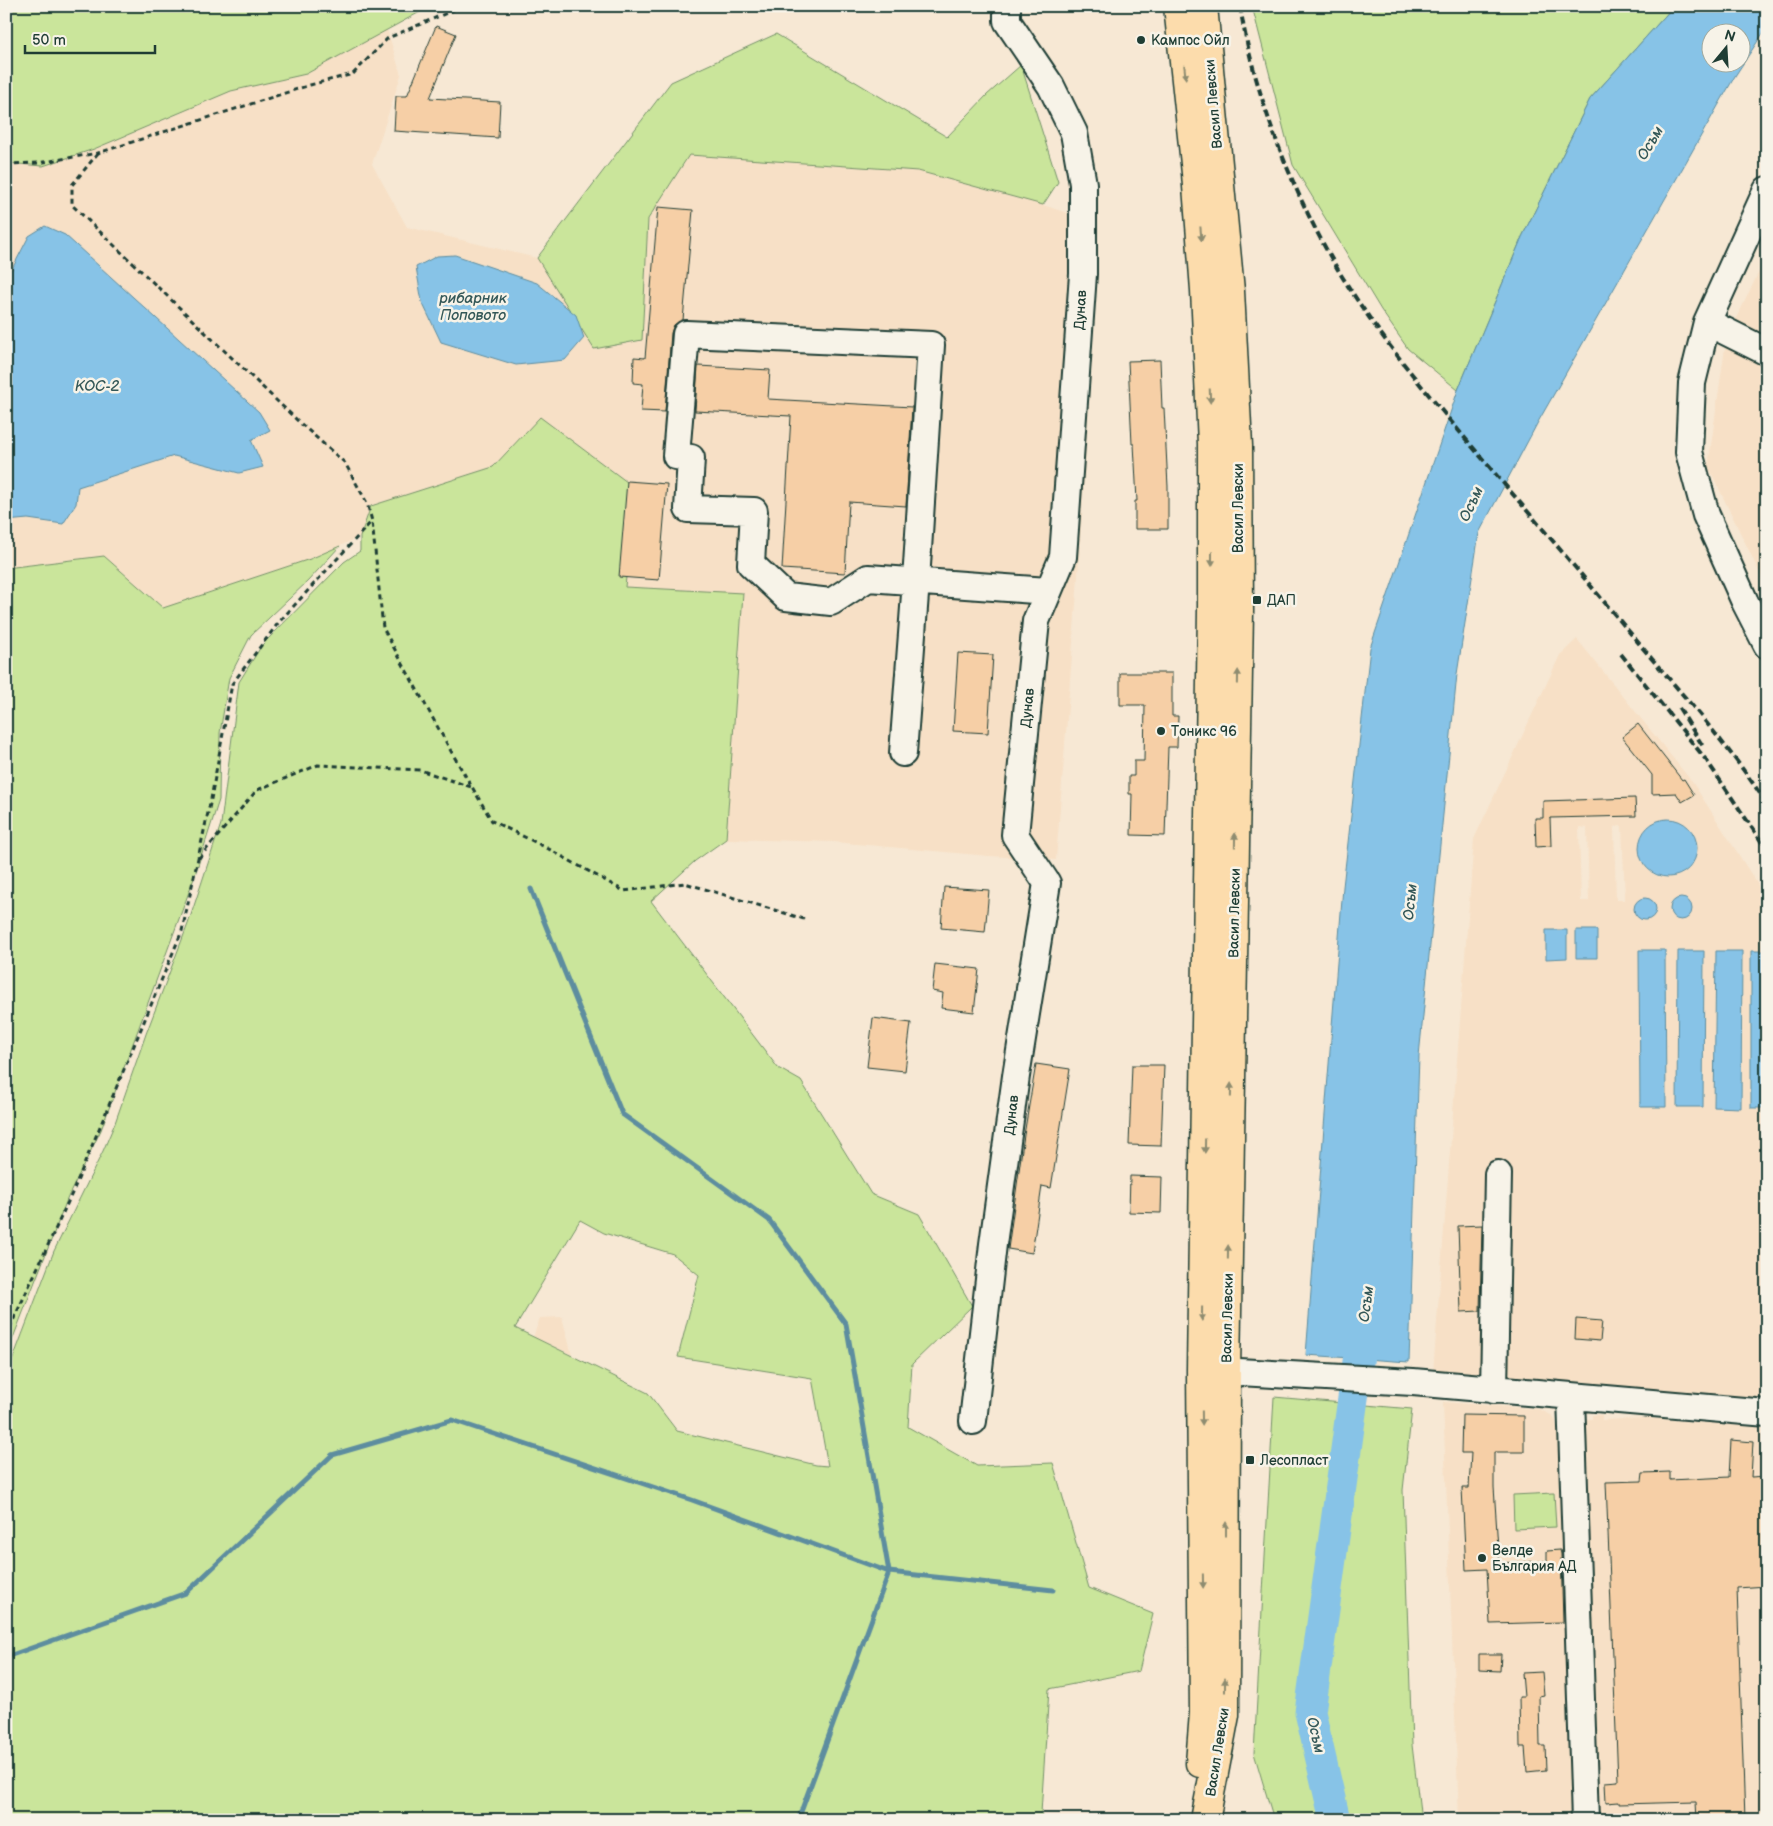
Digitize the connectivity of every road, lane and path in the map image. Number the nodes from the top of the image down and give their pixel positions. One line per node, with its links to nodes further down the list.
1 (463, 6): 5 (path)
2 (1007, 6): 12 (street, Дунав)
3 (1178, 6): 20 (main road, Васил Левски, one-way to 20)
4 (1203, 6): 20 (main road, Васил Левски, one-way to 4)
5 (98, 153): 6 (path); 10 (path)
6 (6, 164)
7 (1767, 190): 8 (street)
8 (1707, 322): 9 (street); 13 (street)
9 (1767, 352)
10 (372, 521): 15 (path); 16 (path)
11 (916, 581): 11 (street); 12 (street); 14 (street)
12 (1048, 591): 24 (street, Дунав)
13 (1767, 644)
14 (903, 753)
15 (472, 787): 16 (path); 17 (path)
16 (197, 860): 19 (path)
17 (804, 918)
18 (1498, 1174): 21 (street)
19 (6, 1336)
20 (1214, 1370): 21 (street); 25 (main road, Васил Левски, one-way to 25); 26 (main road, Васил Левски, one-way to 20)
21 (1494, 1390): 22 (street)
22 (1571, 1397): 23 (street); 27 (street)
23 (1767, 1413)
24 (973, 1421)
25 (1195, 1820)
26 (1205, 1820)
27 (1585, 1820)

